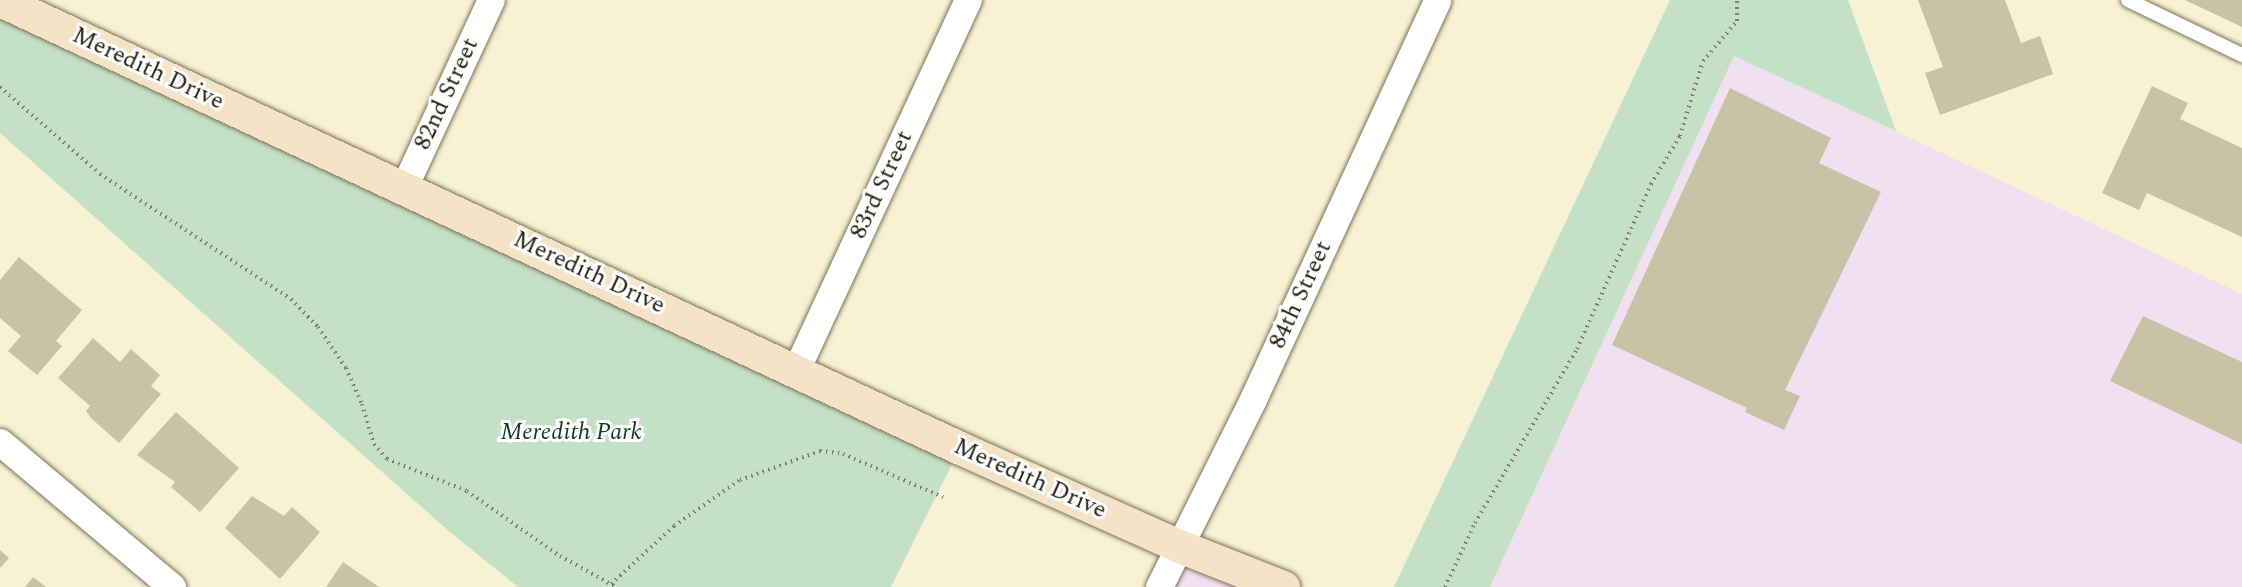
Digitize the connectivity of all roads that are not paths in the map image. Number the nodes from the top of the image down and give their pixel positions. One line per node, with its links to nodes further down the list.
1 (0, 0): 7 (main road, Meredith Drive)
2 (491, 0): 7 (street, 82nd Street)
3 (968, 0): 8 (street, 83rd Street)
4 (1437, 0): 10 (street, 84th Street)
5 (2128, 0): 6 (lane)
6 (2242, 55)
7 (404, 187): 8 (main road, Meredith Drive)
8 (796, 370): 10 (main road, Meredith Drive)
9 (0, 442): 11 (street)
10 (1179, 546): 12 (street, 84th Street); 13 (main road, Meredith Drive); 14 (main road, Meredith Drive)
11 (172, 587)
12 (1159, 587)
13 (1258, 587)
14 (1282, 587)

